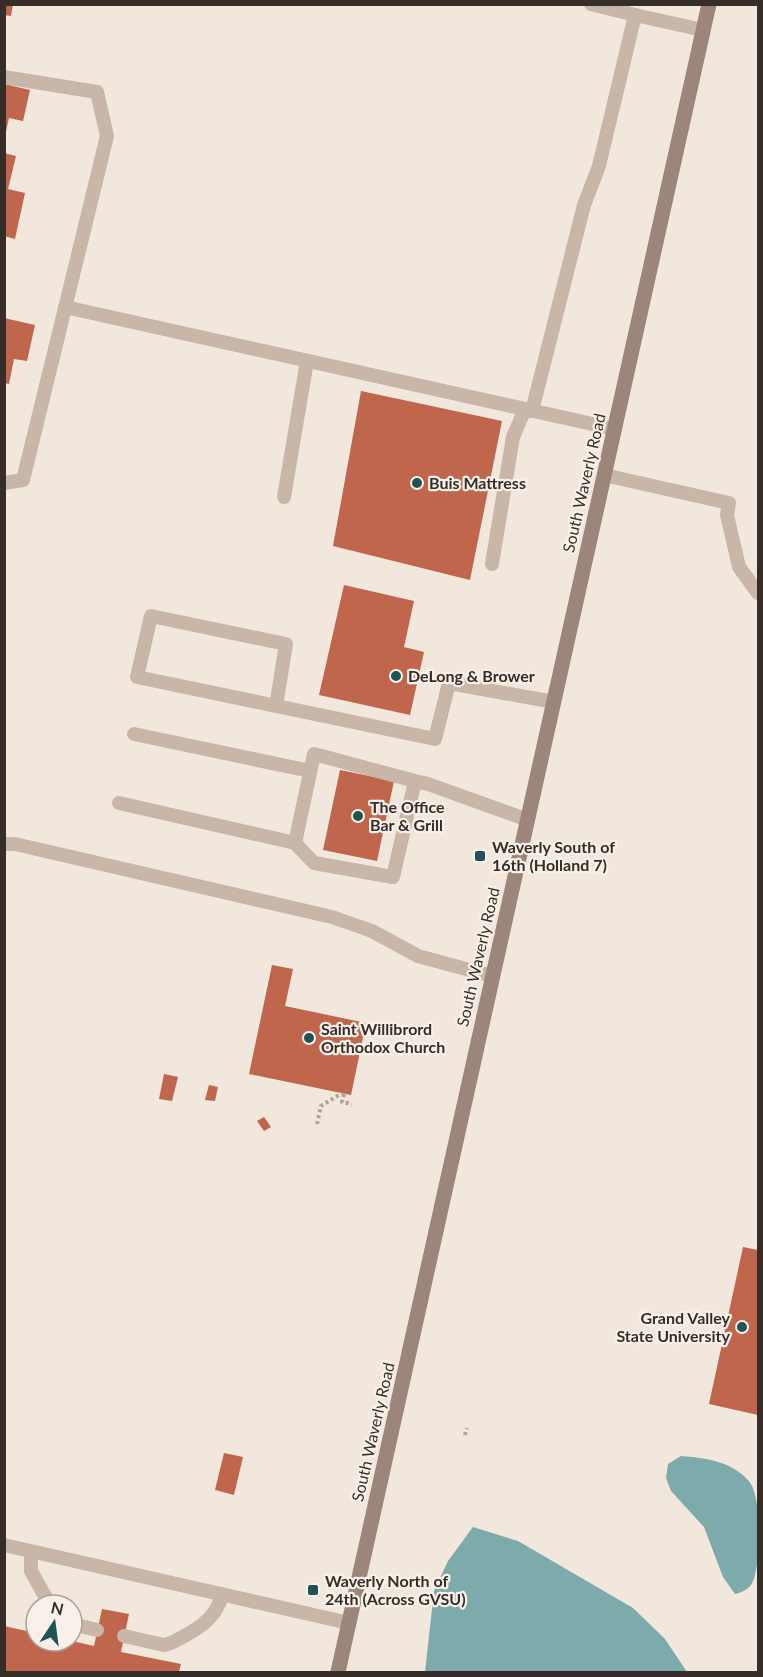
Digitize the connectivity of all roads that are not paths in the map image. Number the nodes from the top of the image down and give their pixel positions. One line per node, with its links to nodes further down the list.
1 (591, 4): 3 (lane)
2 (709, 4): 4 (main road, South Waverly Road)
3 (635, 15): 4 (lane); 8 (lane)
4 (703, 30): 9 (main road, South Waverly Road)
5 (4, 76): 6 (lane)
6 (65, 307): 7 (lane); 11 (lane)
7 (307, 361): 8 (lane); 12 (lane)
8 (529, 410): 9 (lane); 13 (lane)
9 (615, 429): 10 (main road, South Waverly Road)
10 (604, 475): 14 (lane); 15 (main road, South Waverly Road)
11 (4, 483)
12 (284, 497)
13 (492, 564)
14 (759, 593)
15 (554, 702): 16 (lane); 21 (main road, South Waverly Road)
16 (276, 706): 16 (lane)
17 (134, 734): 18 (lane)
18 (310, 771): 19 (lane); 23 (lane)
19 (415, 781): 21 (lane); 23 (lane)
20 (119, 803): 23 (lane)
21 (528, 820): 24 (main road, South Waverly Road)
22 (8, 842): 24 (lane)
23 (295, 843)
24 (492, 976): 29 (main road, South Waverly Road)
25 (4, 1545): 26 (lane)
26 (31, 1551): 27 (lane); 28 (lane)
27 (43, 1593)
28 (222, 1594): 29 (lane); 32 (lane)
29 (349, 1623): 33 (main road, South Waverly Road)
30 (84, 1627): 31 (lane)
31 (97, 1630)
32 (124, 1636)
33 (338, 1672)

